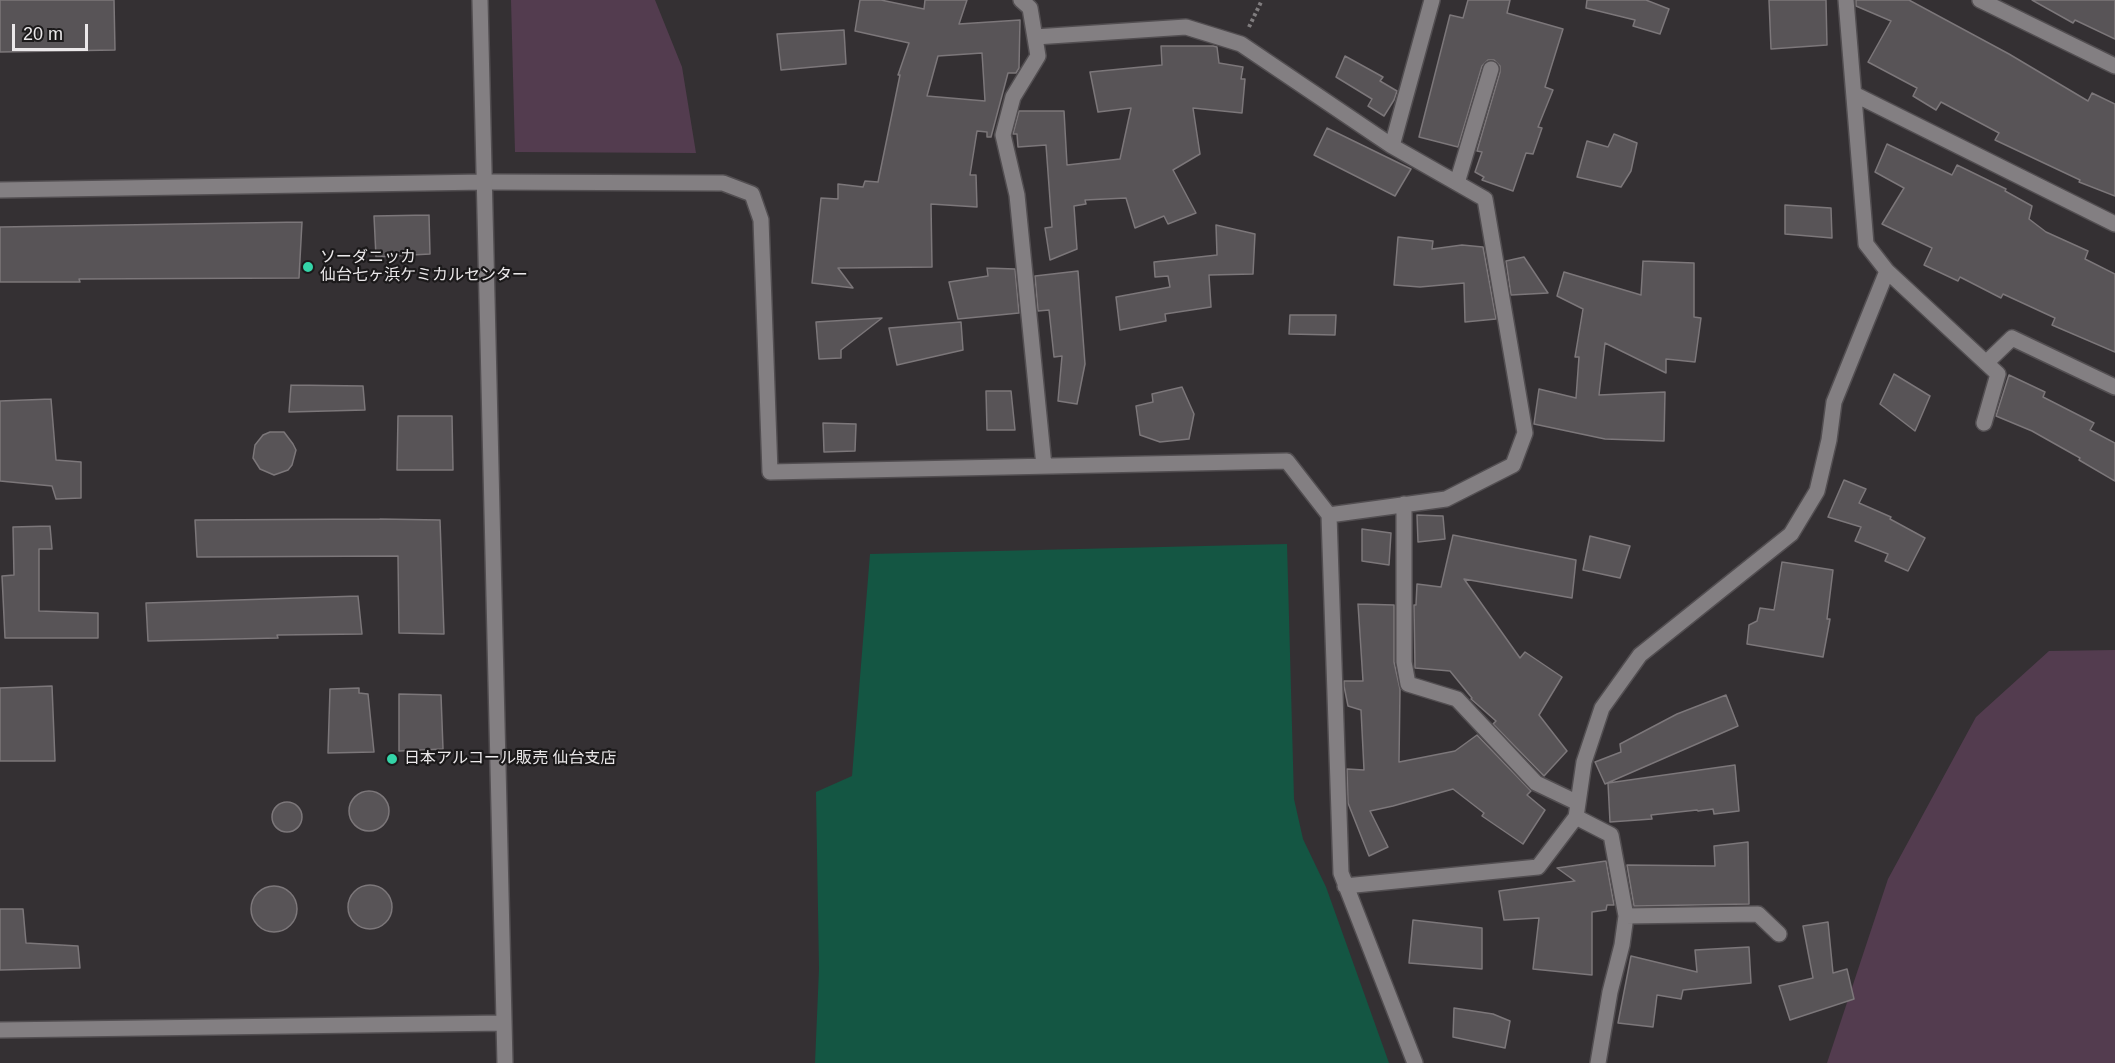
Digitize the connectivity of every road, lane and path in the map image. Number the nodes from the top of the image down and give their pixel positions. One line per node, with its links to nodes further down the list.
1 (480, 0): 13 (street)
2 (1021, 0): 7 (street)
3 (1262, 0): 8 (path)
4 (1432, 0): 12 (street)
5 (1846, 0): 11 (street)
6 (1980, 0): 9 (street)
7 (1035, 37): 8 (street); 21 (street)
8 (1241, 44): 12 (street)
9 (2115, 66)
10 (1491, 69): 14 (street)
11 (1854, 94): 16 (street); 17 (street)
12 (1392, 146): 14 (street)
13 (484, 182): 15 (street); 21 (street); 28 (street)
14 (1457, 183): 22 (street)
15 (0, 190)
16 (2115, 225)
17 (1887, 271): 18 (street); 24 (street)
18 (1986, 363): 19 (street); 20 (street)
19 (2115, 387)
20 (1984, 423)
21 (1044, 466): 23 (street)
22 (1404, 504): 23 (street); 24 (street)
23 (1329, 515): 25 (street)
24 (1577, 810): 25 (street); 26 (street)
25 (1345, 886): 31 (street)
26 (1626, 916): 27 (street); 32 (street)
27 (1779, 934)
28 (504, 1023): 29 (street); 30 (street)
29 (0, 1030)
30 (505, 1063)
31 (1415, 1063)
32 (1598, 1063)

